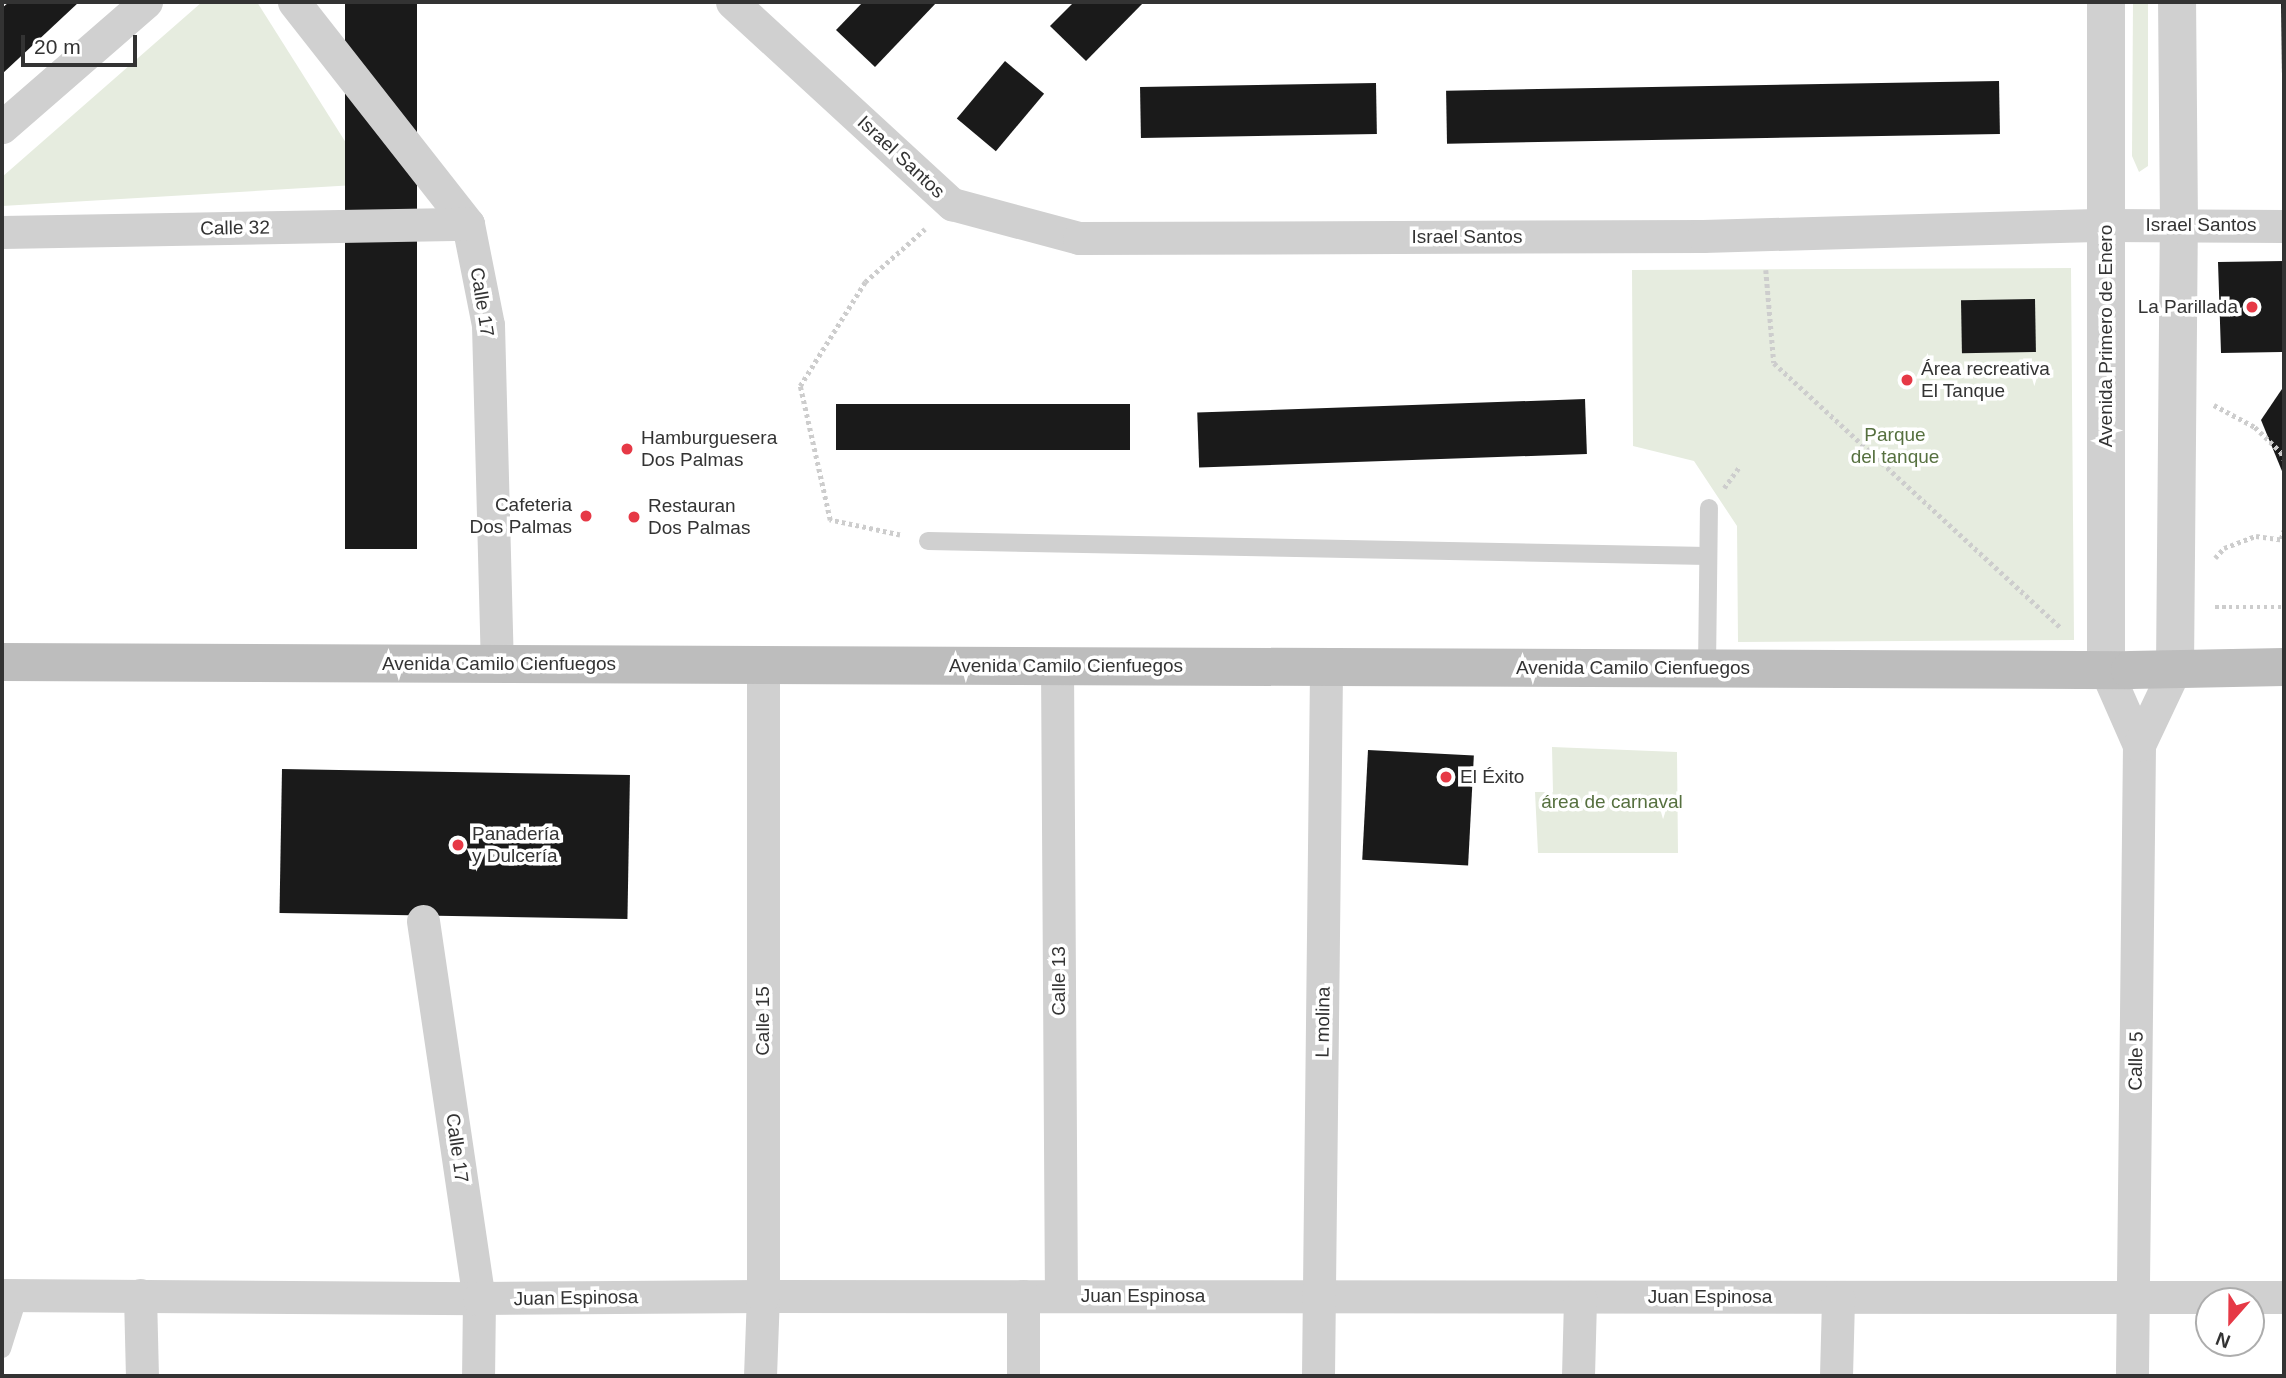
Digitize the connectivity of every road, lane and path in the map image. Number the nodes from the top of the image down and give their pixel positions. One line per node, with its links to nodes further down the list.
1 (146, 2): 6 (street)
2 (294, 2): 8 (street, Calle 17)
3 (732, 2): 7 (street, Israel Santos)
4 (2106, 2): 9 (street, Avenida Primero de Enero)
5 (2177, 2): 10 (street)
6 (2, 127)
7 (952, 204): 13 (street, Israel Santos); 19 (path)
8 (468, 225): 12 (street, Calle 32); 24 (street, Calle 17)
9 (2106, 225): 10 (street, Israel Santos); 13 (street, Israel Santos); 31 (street, Avenida Primero de Enero)
10 (2179, 225): 11 (street, Israel Santos); 30 (street)
11 (2284, 226)
12 (2, 232)
13 (1762, 235): 22 (path)
14 (2208, 403): 15 (path)
15 (2284, 459)
16 (1709, 508): 20 (lane)
17 (2284, 530): 18 (path)
18 (2283, 539): 21 (path)
19 (928, 541): 20 (lane)
20 (1708, 556): 29 (lane)
21 (2210, 563)
22 (2064, 631)
23 (2, 662): 24 (main road, Avenida Camilo Cienfuegos)
24 (497, 664): 25 (main road, Avenida Camilo Cienfuegos)
25 (763, 665): 26 (main road, Avenida Camilo Cienfuegos); 36 (street, Calle 15)
26 (1057, 666): 27 (main road, Avenida Camilo Cienfuegos); 38 (street, Calle 13)
27 (1326, 667): 29 (main road, Avenida Camilo Cienfuegos); 39 (street, L molina)
28 (2284, 667): 30 (main road, Avenida Camilo Cienfuegos)
29 (1707, 668): 31 (main road, Avenida Camilo Cienfuegos)
30 (2175, 669): 31 (main road, Avenida Camilo Cienfuegos); 32 (street, Calle 5)
31 (2118, 670): 32 (street, Calle 5)
32 (2139, 745): 40 (street, Calle 5)
33 (423, 921): 44 (street, Calle 17)
34 (10, 1295): 35 (street, Juan Espinosa); 45 (lane)
35 (140, 1295): 44 (street, Juan Espinosa); 46 (street)
36 (763, 1296): 37 (street, Juan Espinosa); 44 (street, Juan Espinosa); 48 (street, Calle 15)
37 (1023, 1296): 38 (street, Juan Espinosa); 49 (street)
38 (1061, 1296): 39 (street, Juan Espinosa)
39 (1320, 1296): 41 (street, Juan Espinosa); 50 (street, L molina)
40 (2134, 1296): 42 (street, Juan Espinosa); 43 (street, Juan Espinosa); 53 (street, Calle 5)
41 (1580, 1297): 42 (street, Juan Espinosa); 51 (street)
42 (1838, 1297): 52 (street)
43 (2284, 1297)
44 (479, 1298): 47 (street, Calle 17)
45 (2, 1349)
46 (142, 1376)
47 (478, 1376)
48 (760, 1376)
49 (1023, 1376)
50 (1318, 1376)
51 (1578, 1376)
52 (1836, 1376)
53 (2132, 1376)

